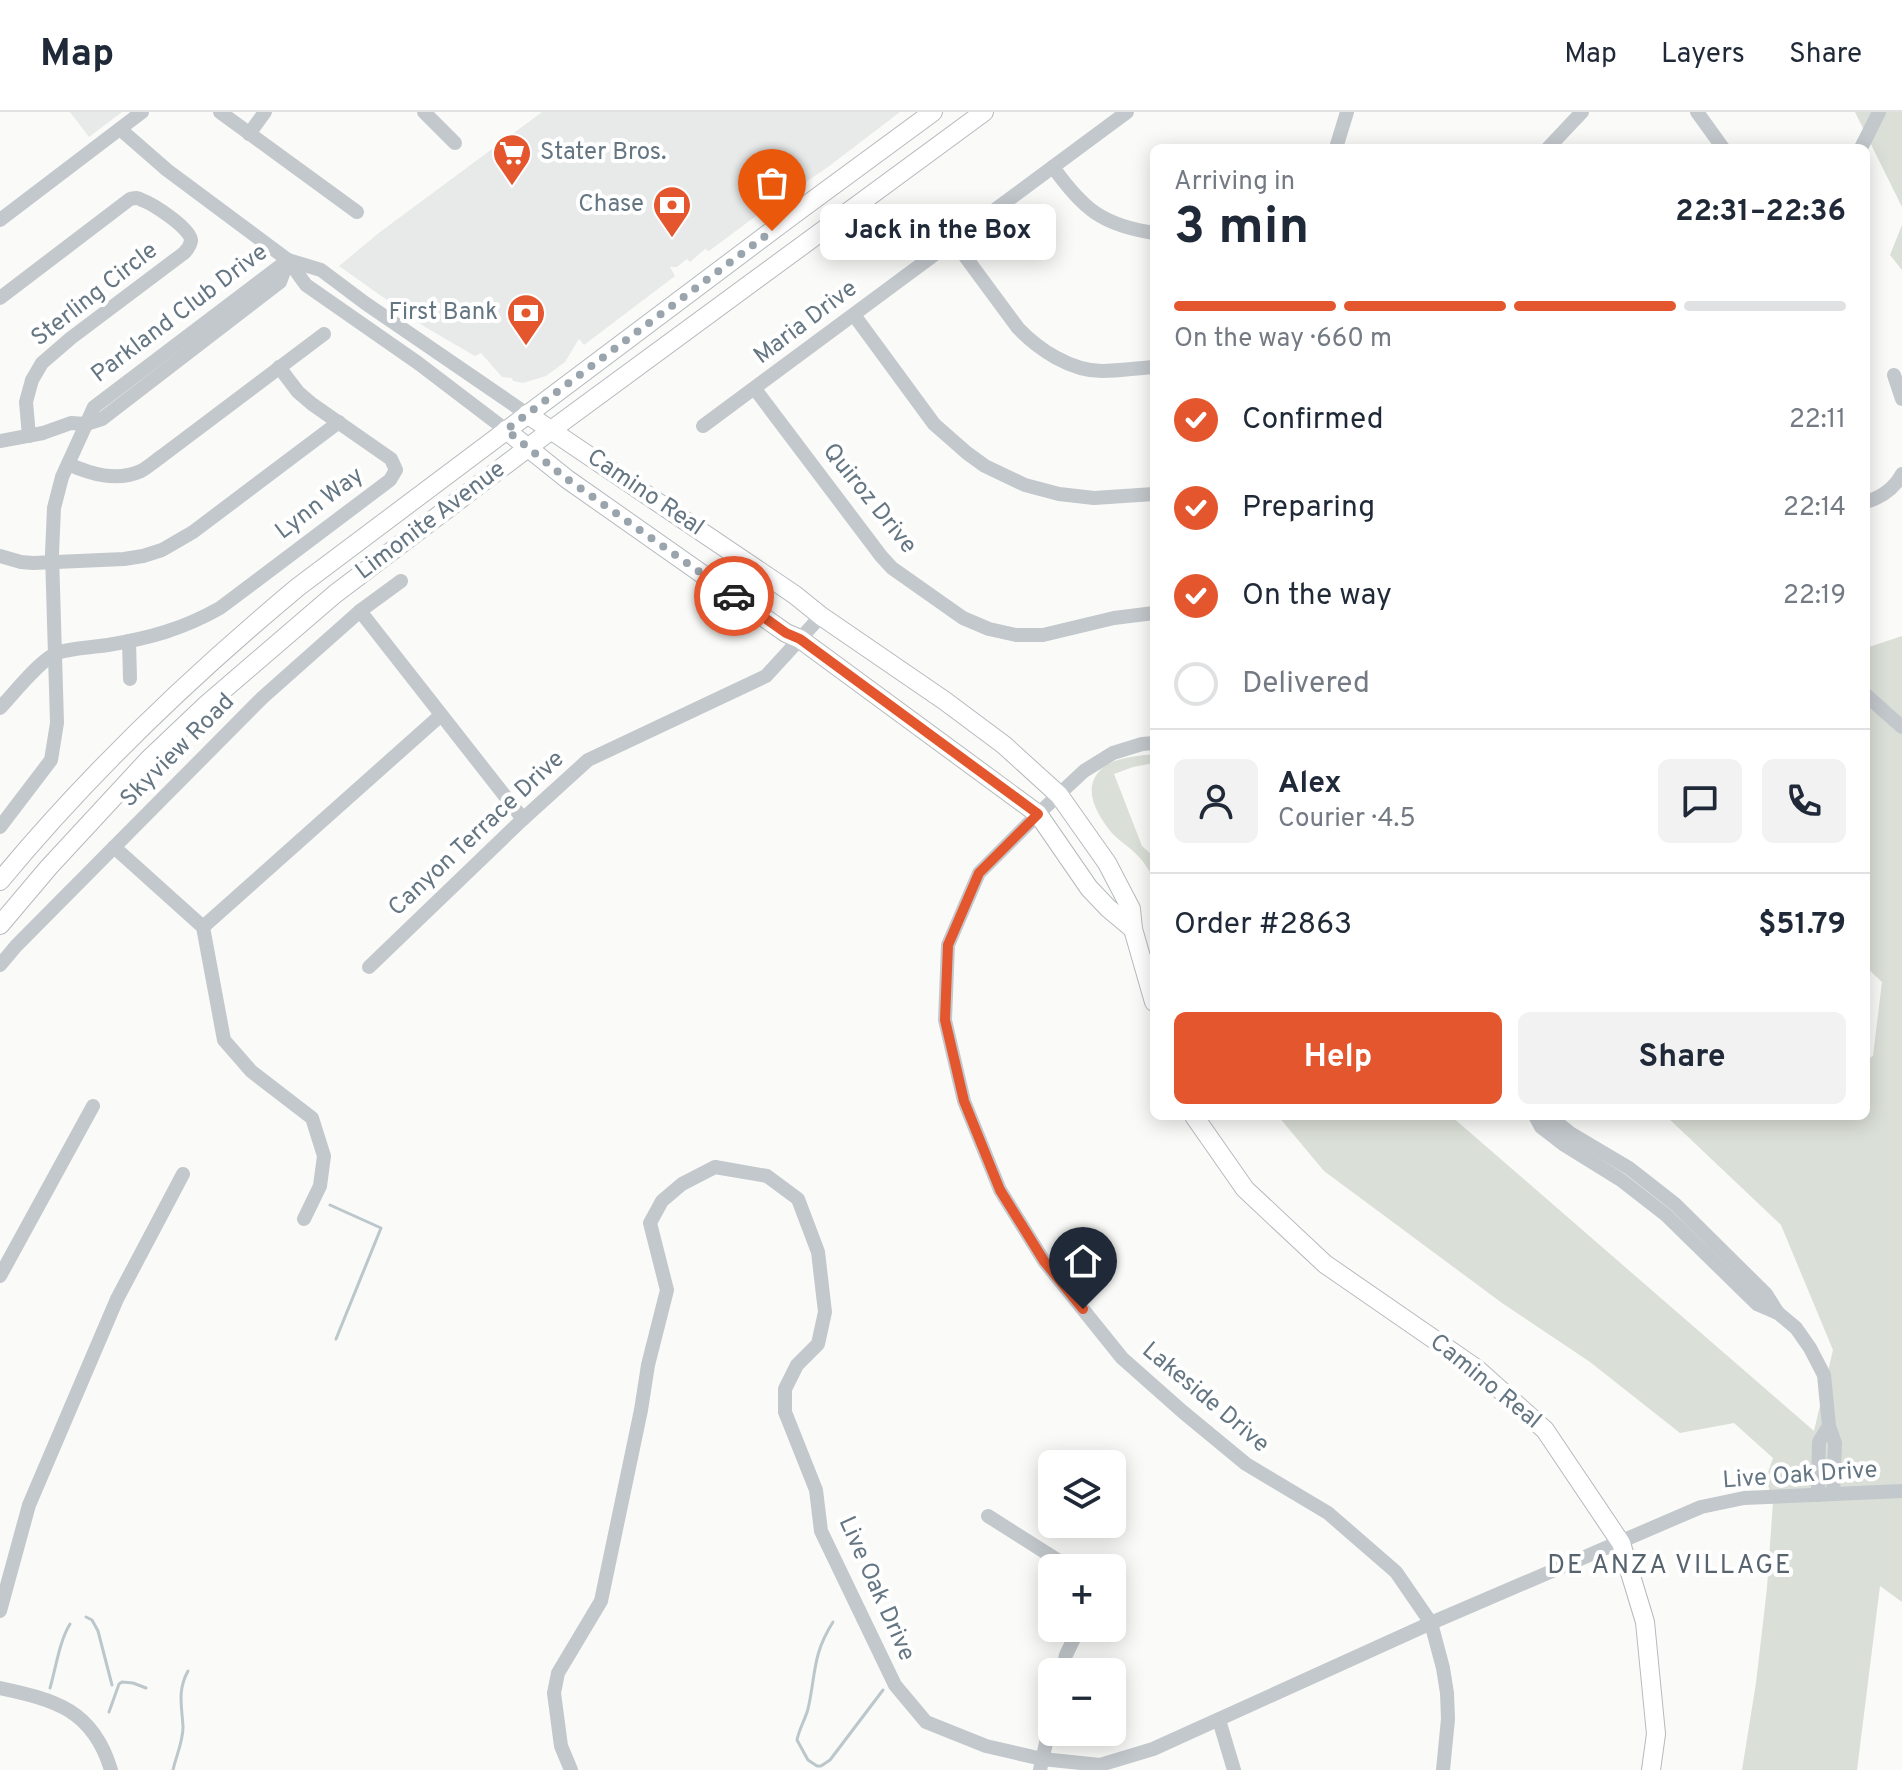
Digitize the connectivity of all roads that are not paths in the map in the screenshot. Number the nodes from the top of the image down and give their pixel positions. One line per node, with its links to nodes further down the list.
1 (142, 112): 12 (street)
2 (220, 112): 13 (street)
3 (265, 112): 13 (street)
4 (424, 112): 14 (street)
5 (933, 112): 33 (main road, Limonite Avenue)
6 (984, 112): 38 (main road, Limonite Avenue)
7 (1127, 112): 19 (street, Maria Drive)
8 (1347, 112): 16 (street)
9 (1582, 112): 15 (street)
10 (1697, 112): 17 (street)
11 (1879, 112): 18 (street)
12 (120, 129): 21 (street); 24 (street, Camino Real)
13 (249, 134): 20 (street)
14 (455, 143)
15 (1553, 143)
16 (1337, 144)
17 (1720, 144)
18 (1863, 144)
19 (1053, 167): 22 (street); 23 (street, Maria Drive)
20 (357, 212)
21 (0, 220)
22 (1150, 232)
23 (953, 240): 26 (street, Maria Drive); 29 (street)
24 (288, 260): 33 (street, Camino Real); 35 (street, Parkland Club Drive); 37 (street, Camino Real)
25 (0, 298): 39 (street, Sterling Circle)
26 (854, 315): 31 (street, Maria Drive); 44 (street)
27 (324, 334): 28 (street)
28 (279, 367): 34 (street, Lynn Way); 42 (street)
29 (1150, 367)
30 (1894, 375): 32 (street)
31 (755, 389): 36 (street, Maria Drive); 50 (street, Quiroz Drive)
32 (1902, 399)
33 (527, 414): 37 (main road, Limonite Avenue); 38 (main road, Camino Real)
34 (339, 422): 47 (street); 53 (street, Lynn Way)
35 (86, 424): 39 (street); 42 (street, Parkland Club Drive)
36 (703, 426)
37 (506, 430): 41 (main road, Camino Real); 66 (main road, Limonite Avenue)
38 (550, 431): 41 (main road, Limonite Avenue); 51 (main road, Camino Real)
39 (29, 436): 40 (street)
40 (0, 441)
41 (528, 448): 52 (main road, Camino Real); 67 (main road, Limonite Avenue)
42 (68, 464): 47 (street, Parkland Club Drive)
43 (1902, 474): 45 (street)
44 (1150, 494)
45 (1870, 501)
46 (0, 556): 47 (street)
47 (53, 562): 54 (street, Parkland Club Drive)
48 (401, 581): 49 (street, Skyview Road)
49 (360, 611): 58 (street); 65 (street, Skyview Road)
50 (1150, 614)
51 (821, 616): 52 (street, Canyon Terrace Drive); 61 (main road, Camino Real)
52 (800, 639): 62 (main road, Camino Real); 63 (street, Canyon Terrace Drive)
53 (129, 641): 54 (street, Lynn Way); 55 (street)
54 (56, 653): 57 (street); 64 (street, Parkland Club Drive)
55 (130, 679)
56 (1870, 699): 59 (street)
57 (0, 708)
58 (441, 715): 63 (street); 68 (street)
59 (1902, 727)
60 (1150, 743): 61 (street, Lakeside Drive)
61 (1059, 795): 62 (street, Lakeside Drive); 69 (main road, Camino Real)
62 (1038, 814): 69 (main road, Camino Real); 90 (street, Lakeside Drive)
63 (523, 819): 71 (street, Canyon Terrace Drive)
64 (0, 827)
65 (114, 847): 68 (street); 70 (street, Skyview Road)
66 (0, 881)
67 (0, 925)
68 (203, 927): 78 (street)
69 (1133, 929): 72 (main road, Camino Real)
70 (0, 965)
71 (369, 967)
72 (1150, 988)
73 (93, 1106): 79 (street)
74 (1197, 1120): 87 (main road, Camino Real)
75 (1537, 1120): 80 (street)
76 (1554, 1120): 80 (street)
77 (183, 1174): 89 (street)
78 (304, 1219)
79 (0, 1276)
80 (1778, 1313): 81 (street)
81 (1829, 1426): 82 (street); 83 (street)
82 (1818, 1451): 83 (street); 85 (street)
83 (1835, 1451): 85 (street)
84 (1902, 1491): 85 (street, Live Oak Drive)
85 (1826, 1494): 87 (street, Live Oak Drive)
86 (988, 1516): 88 (street)
87 (1621, 1543): 90 (street, Live Oak Drive); 98 (main road, Camino Real)
88 (1048, 1554)
89 (0, 1611)
90 (1431, 1623): 92 (street, Live Oak Drive); 97 (street, Lakeside Drive)
91 (0, 1688): 94 (street)
92 (1219, 1720): 93 (street, Live Oak Drive); 96 (street)
93 (1041, 1765): 95 (street, Live Oak Drive)
94 (111, 1770)
95 (571, 1770)
96 (1234, 1770)
97 (1443, 1770)
98 (1651, 1770)

